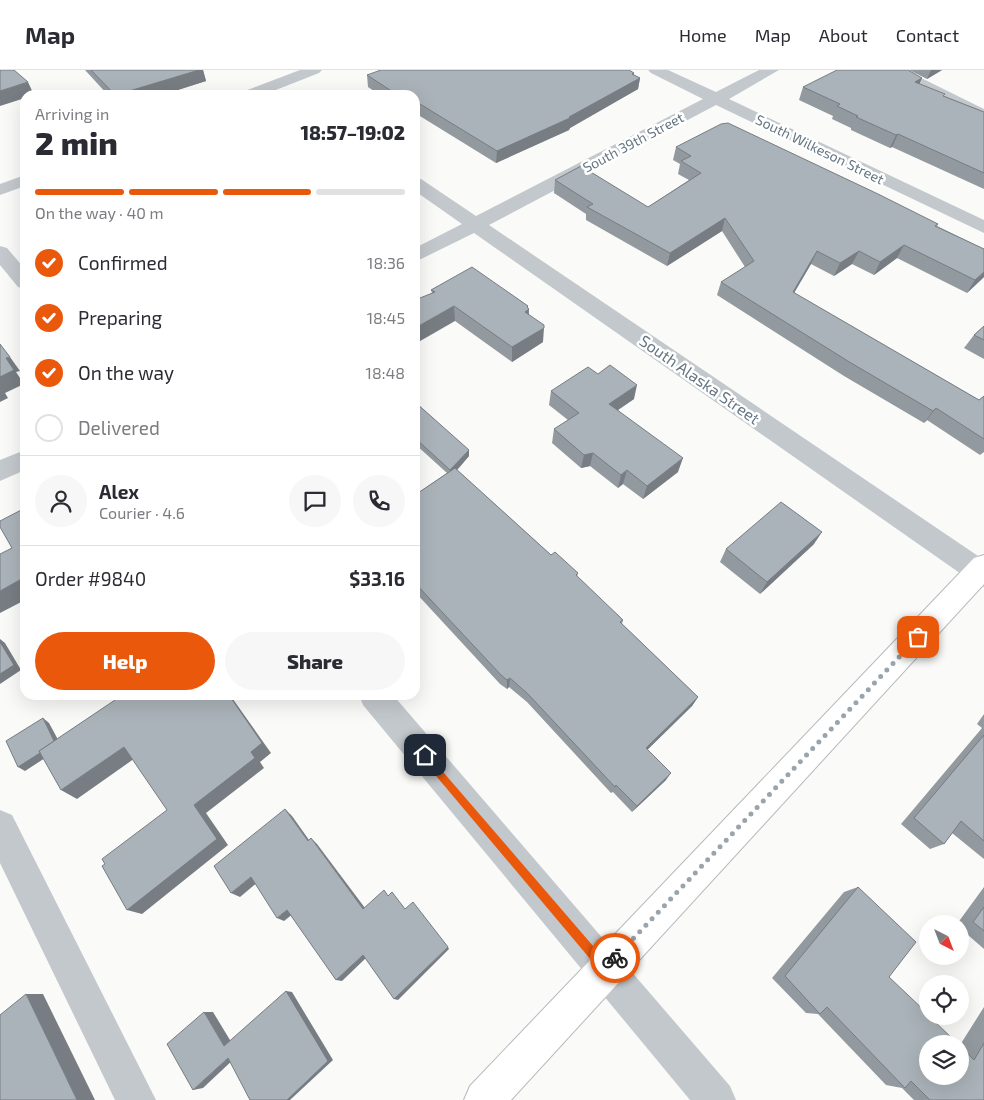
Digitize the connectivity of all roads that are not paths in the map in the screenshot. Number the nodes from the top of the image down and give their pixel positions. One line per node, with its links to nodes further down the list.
1 (314, 70): 5 (street)
2 (656, 70): 8 (street, South Wilkeson Street)
3 (771, 70): 8 (street, South 39th Street)
4 (893, 70): 9 (street)
5 (288, 74): 6 (street); 7 (street)
6 (258, 90)
7 (303, 90)
8 (716, 99): 13 (street, South 39th Street); 14 (street, South Wilkeson Street)
9 (984, 115)
10 (20, 182): 12 (street)
11 (420, 186): 13 (street, South Alaska Street)
12 (0, 190)
13 (476, 225): 16 (street, South 39th Street); 20 (street, South Alaska Street)
14 (984, 227)
15 (0, 252): 17 (street)
16 (420, 253)
17 (20, 276)
18 (20, 461): 19 (street)
19 (0, 471)
20 (982, 571): 23 (main road)
21 (378, 700): 23 (street)
22 (0, 827): 24 (street)
23 (605, 969): 25 (main road); 26 (street)
24 (136, 1100)
25 (484, 1100)
26 (716, 1100)

